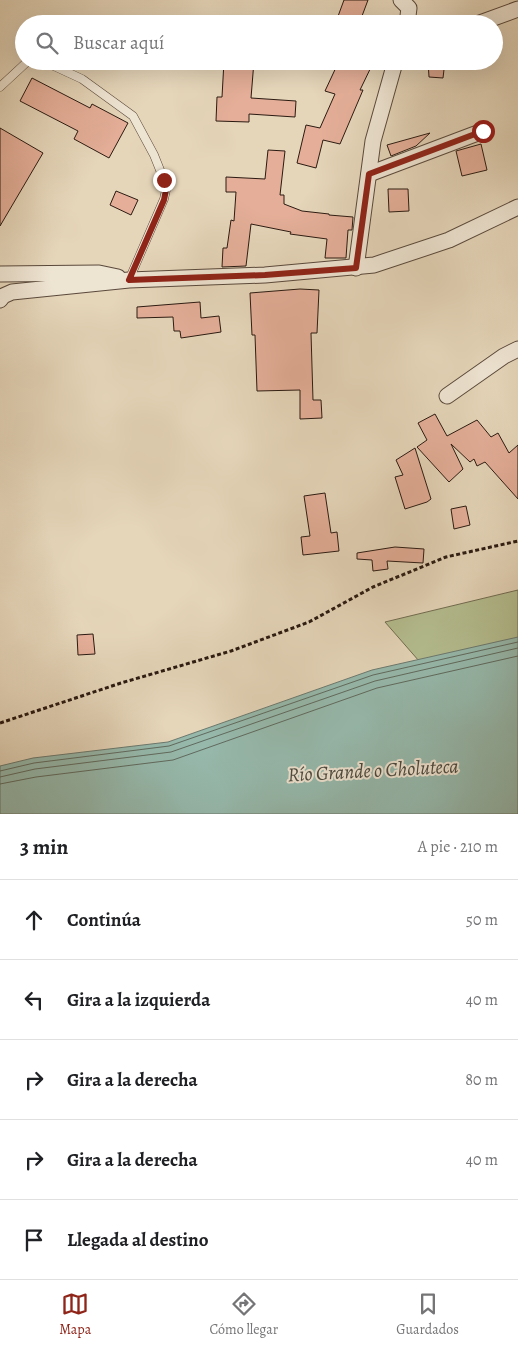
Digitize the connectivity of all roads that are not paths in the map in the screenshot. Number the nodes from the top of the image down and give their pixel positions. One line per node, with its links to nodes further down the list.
1 (401, 0): 3 (street)
2 (518, 9): 4 (street)
3 (408, 15)
4 (502, 15)
5 (18, 70): 8 (lane)
6 (62, 70): 14 (lane)
7 (393, 70): 10 (street)
8 (0, 87)
9 (483, 131): 10 (street)
10 (369, 174): 12 (street)
11 (518, 207): 12 (street)
12 (356, 268): 14 (street)
13 (0, 274): 14 (street)
14 (129, 280): 15 (street)
15 (0, 300)
16 (518, 350): 17 (street)
17 (447, 396)

